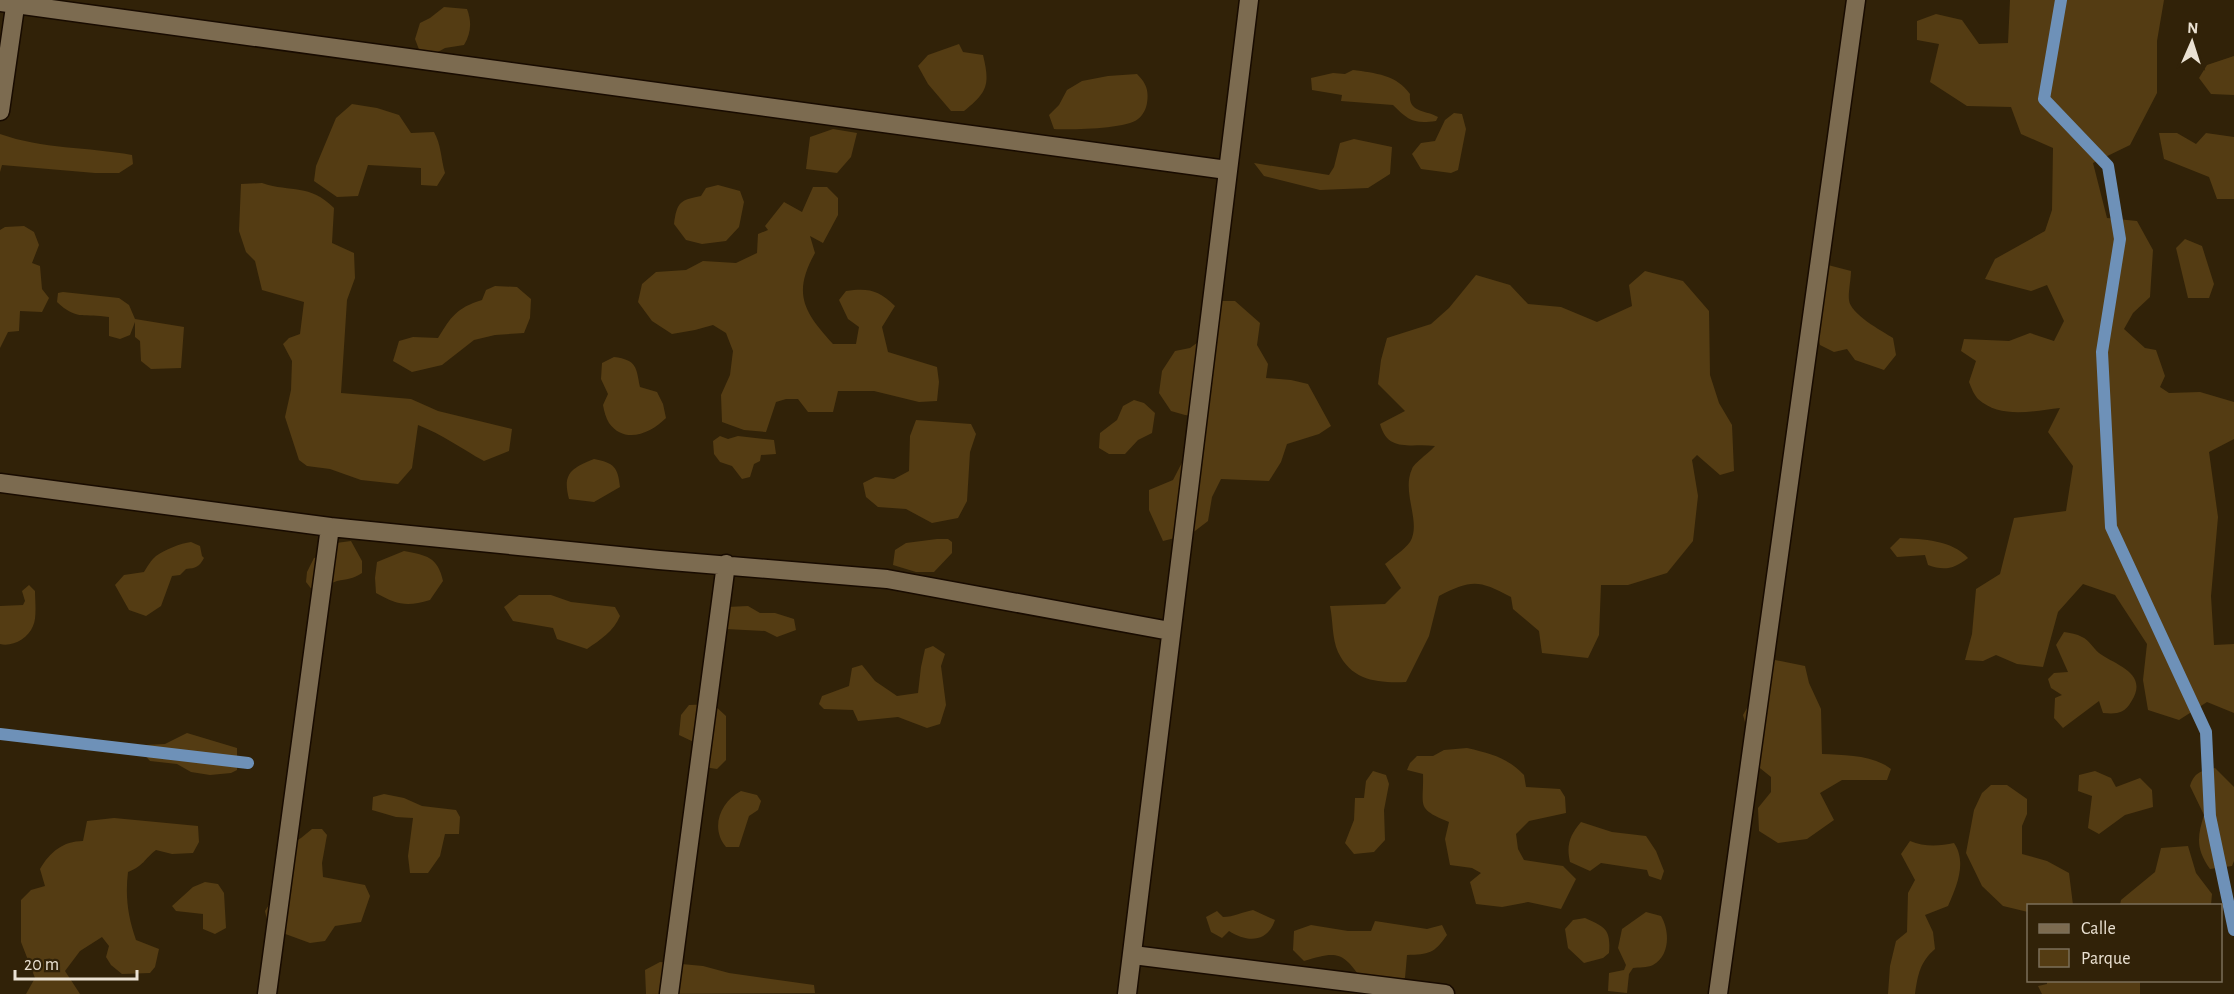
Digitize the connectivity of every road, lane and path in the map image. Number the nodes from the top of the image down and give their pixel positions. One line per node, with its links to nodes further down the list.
1 (1249, 0): 5 (street)
2 (1856, 0): 15 (street)
3 (10, 2): 4 (street); 5 (street)
4 (0, 111)
5 (1227, 170): 9 (street)
6 (0, 483): 7 (street)
7 (330, 527): 8 (street); 11 (street)
8 (726, 564): 9 (street); 12 (street)
9 (1170, 631): 10 (street)
10 (1133, 955): 13 (street); 14 (street)
11 (267, 994)
12 (669, 994)
13 (1127, 994)
14 (1445, 994)
15 (1718, 994)

